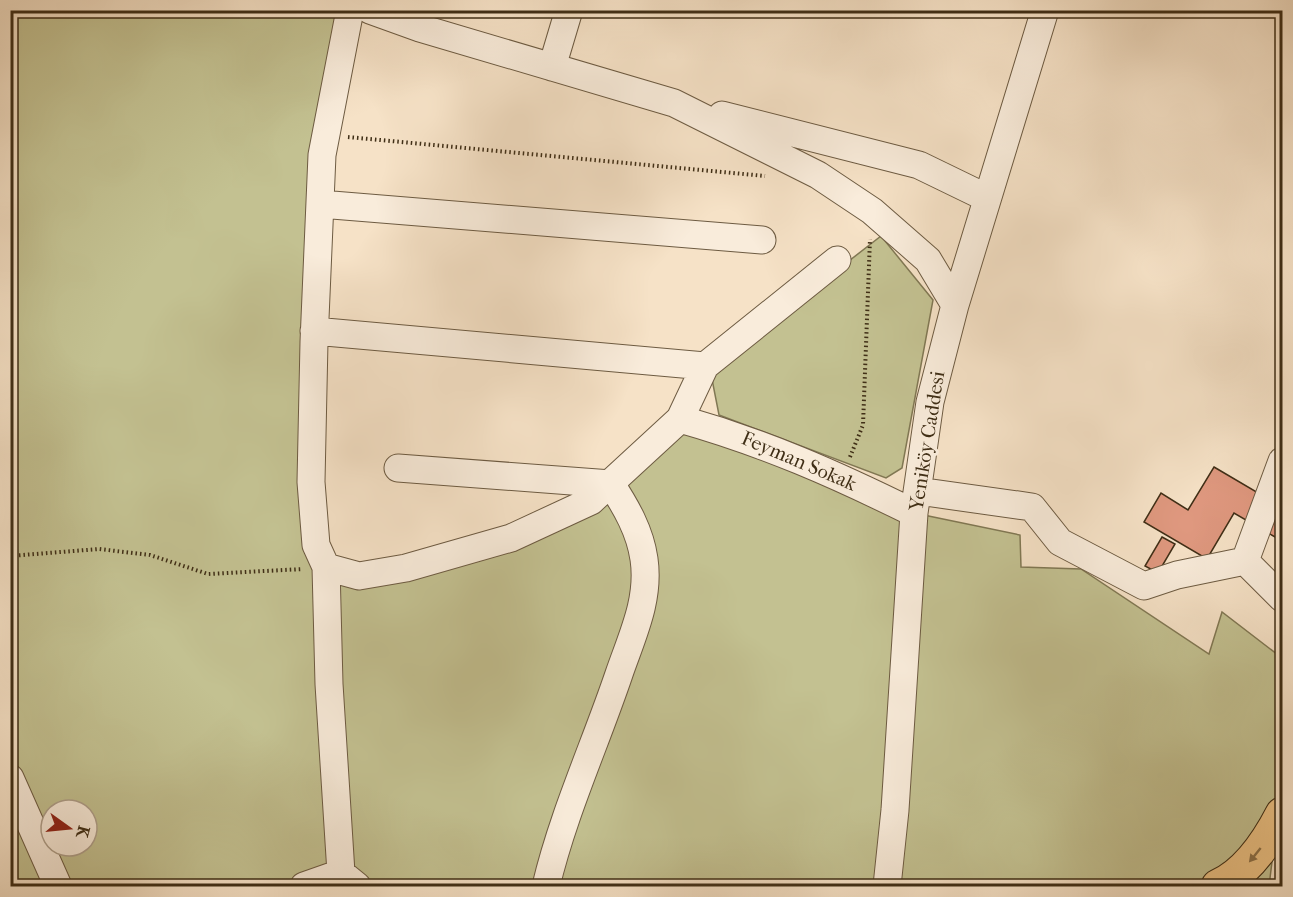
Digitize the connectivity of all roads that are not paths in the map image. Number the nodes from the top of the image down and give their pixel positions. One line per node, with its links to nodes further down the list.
1 (350, 10): 8 (street)
2 (370, 10): 5 (street)
3 (569, 10): 5 (street)
4 (1045, 10): 7 (street, Yeniköy Caddesi)
5 (552, 67): 6 (street)
6 (674, 103): 7 (street); 11 (street)
7 (987, 198): 11 (street, Yeniköy Caddesi)
8 (320, 204): 9 (street); 12 (street)
9 (762, 240)
10 (837, 260): 13 (street)
11 (954, 305): 18 (street, Yeniköy Caddesi)
12 (314, 331): 13 (street); 20 (street)
13 (705, 366): 14 (street)
14 (680, 419): 17 (street); 18 (street, Feyman Sokak)
15 (1282, 461): 19 (street)
16 (398, 468): 17 (street)
17 (611, 484): 20 (street); 27 (street)
18 (916, 502): 19 (street, Feyman Sokak); 28 (street, Yeniköy Caddesi)
19 (1245, 561): 21 (street)
20 (326, 567): 24 (street)
21 (1282, 598)
22 (10, 778): 25 (street)
23 (1282, 814): 29 (highway, one-way to 29)
24 (349, 880): 26 (street)
25 (58, 886)
26 (304, 886)
27 (546, 886)
28 (887, 886)
29 (1218, 886)

